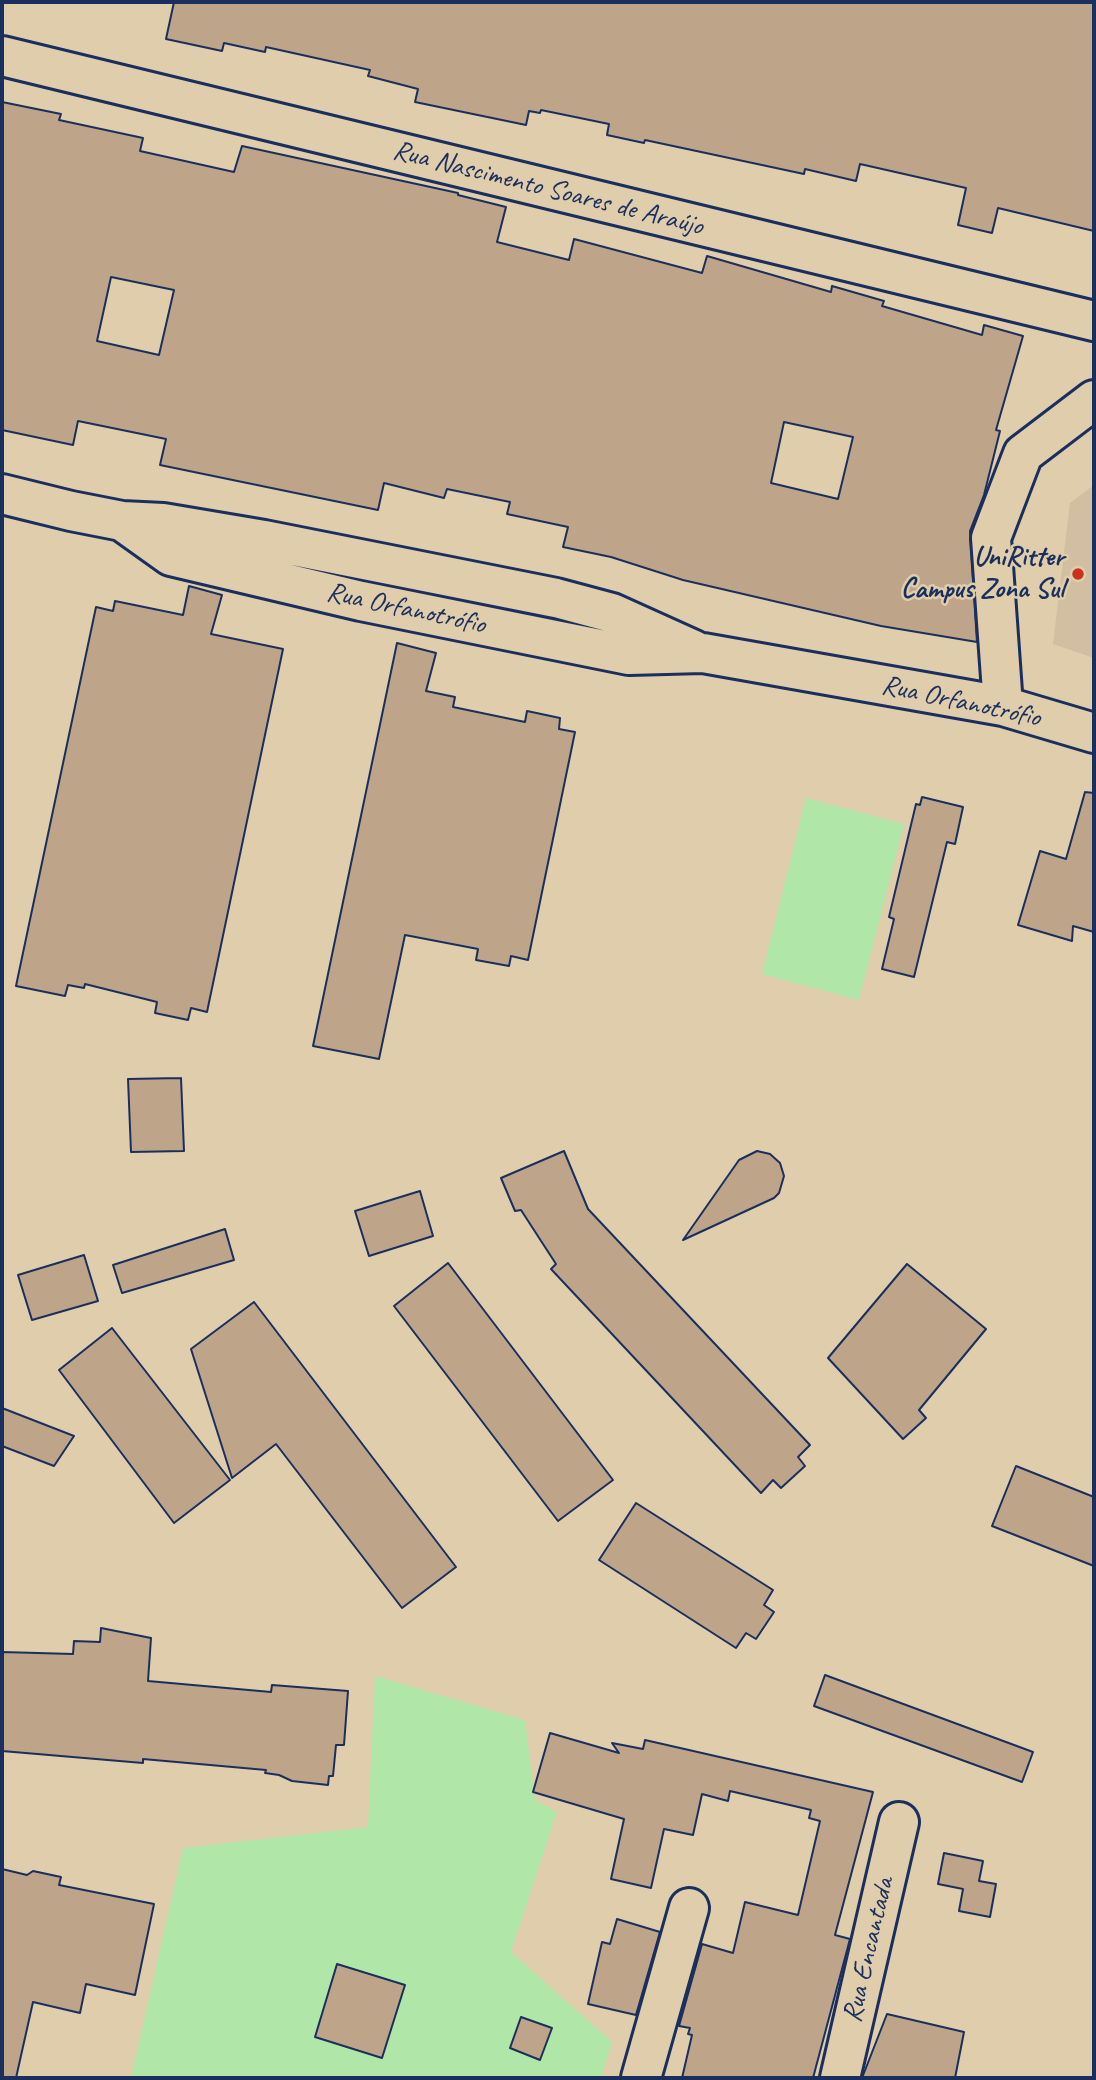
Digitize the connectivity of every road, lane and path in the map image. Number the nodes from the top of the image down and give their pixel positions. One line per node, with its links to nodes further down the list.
1 (2, 56): 2 (street, Rua Nascimento Soares de Araújo)
2 (1094, 321)
3 (1094, 400): 5 (street)
4 (2, 494): 5 (street, Rua Orfanotrófio)
5 (1003, 706): 6 (street, Rua Orfanotrófio)
6 (1094, 733)
7 (899, 1822): 10 (street, Rua Encantada)
8 (689, 1908): 9 (street)
9 (641, 2078)
10 (839, 2078)

